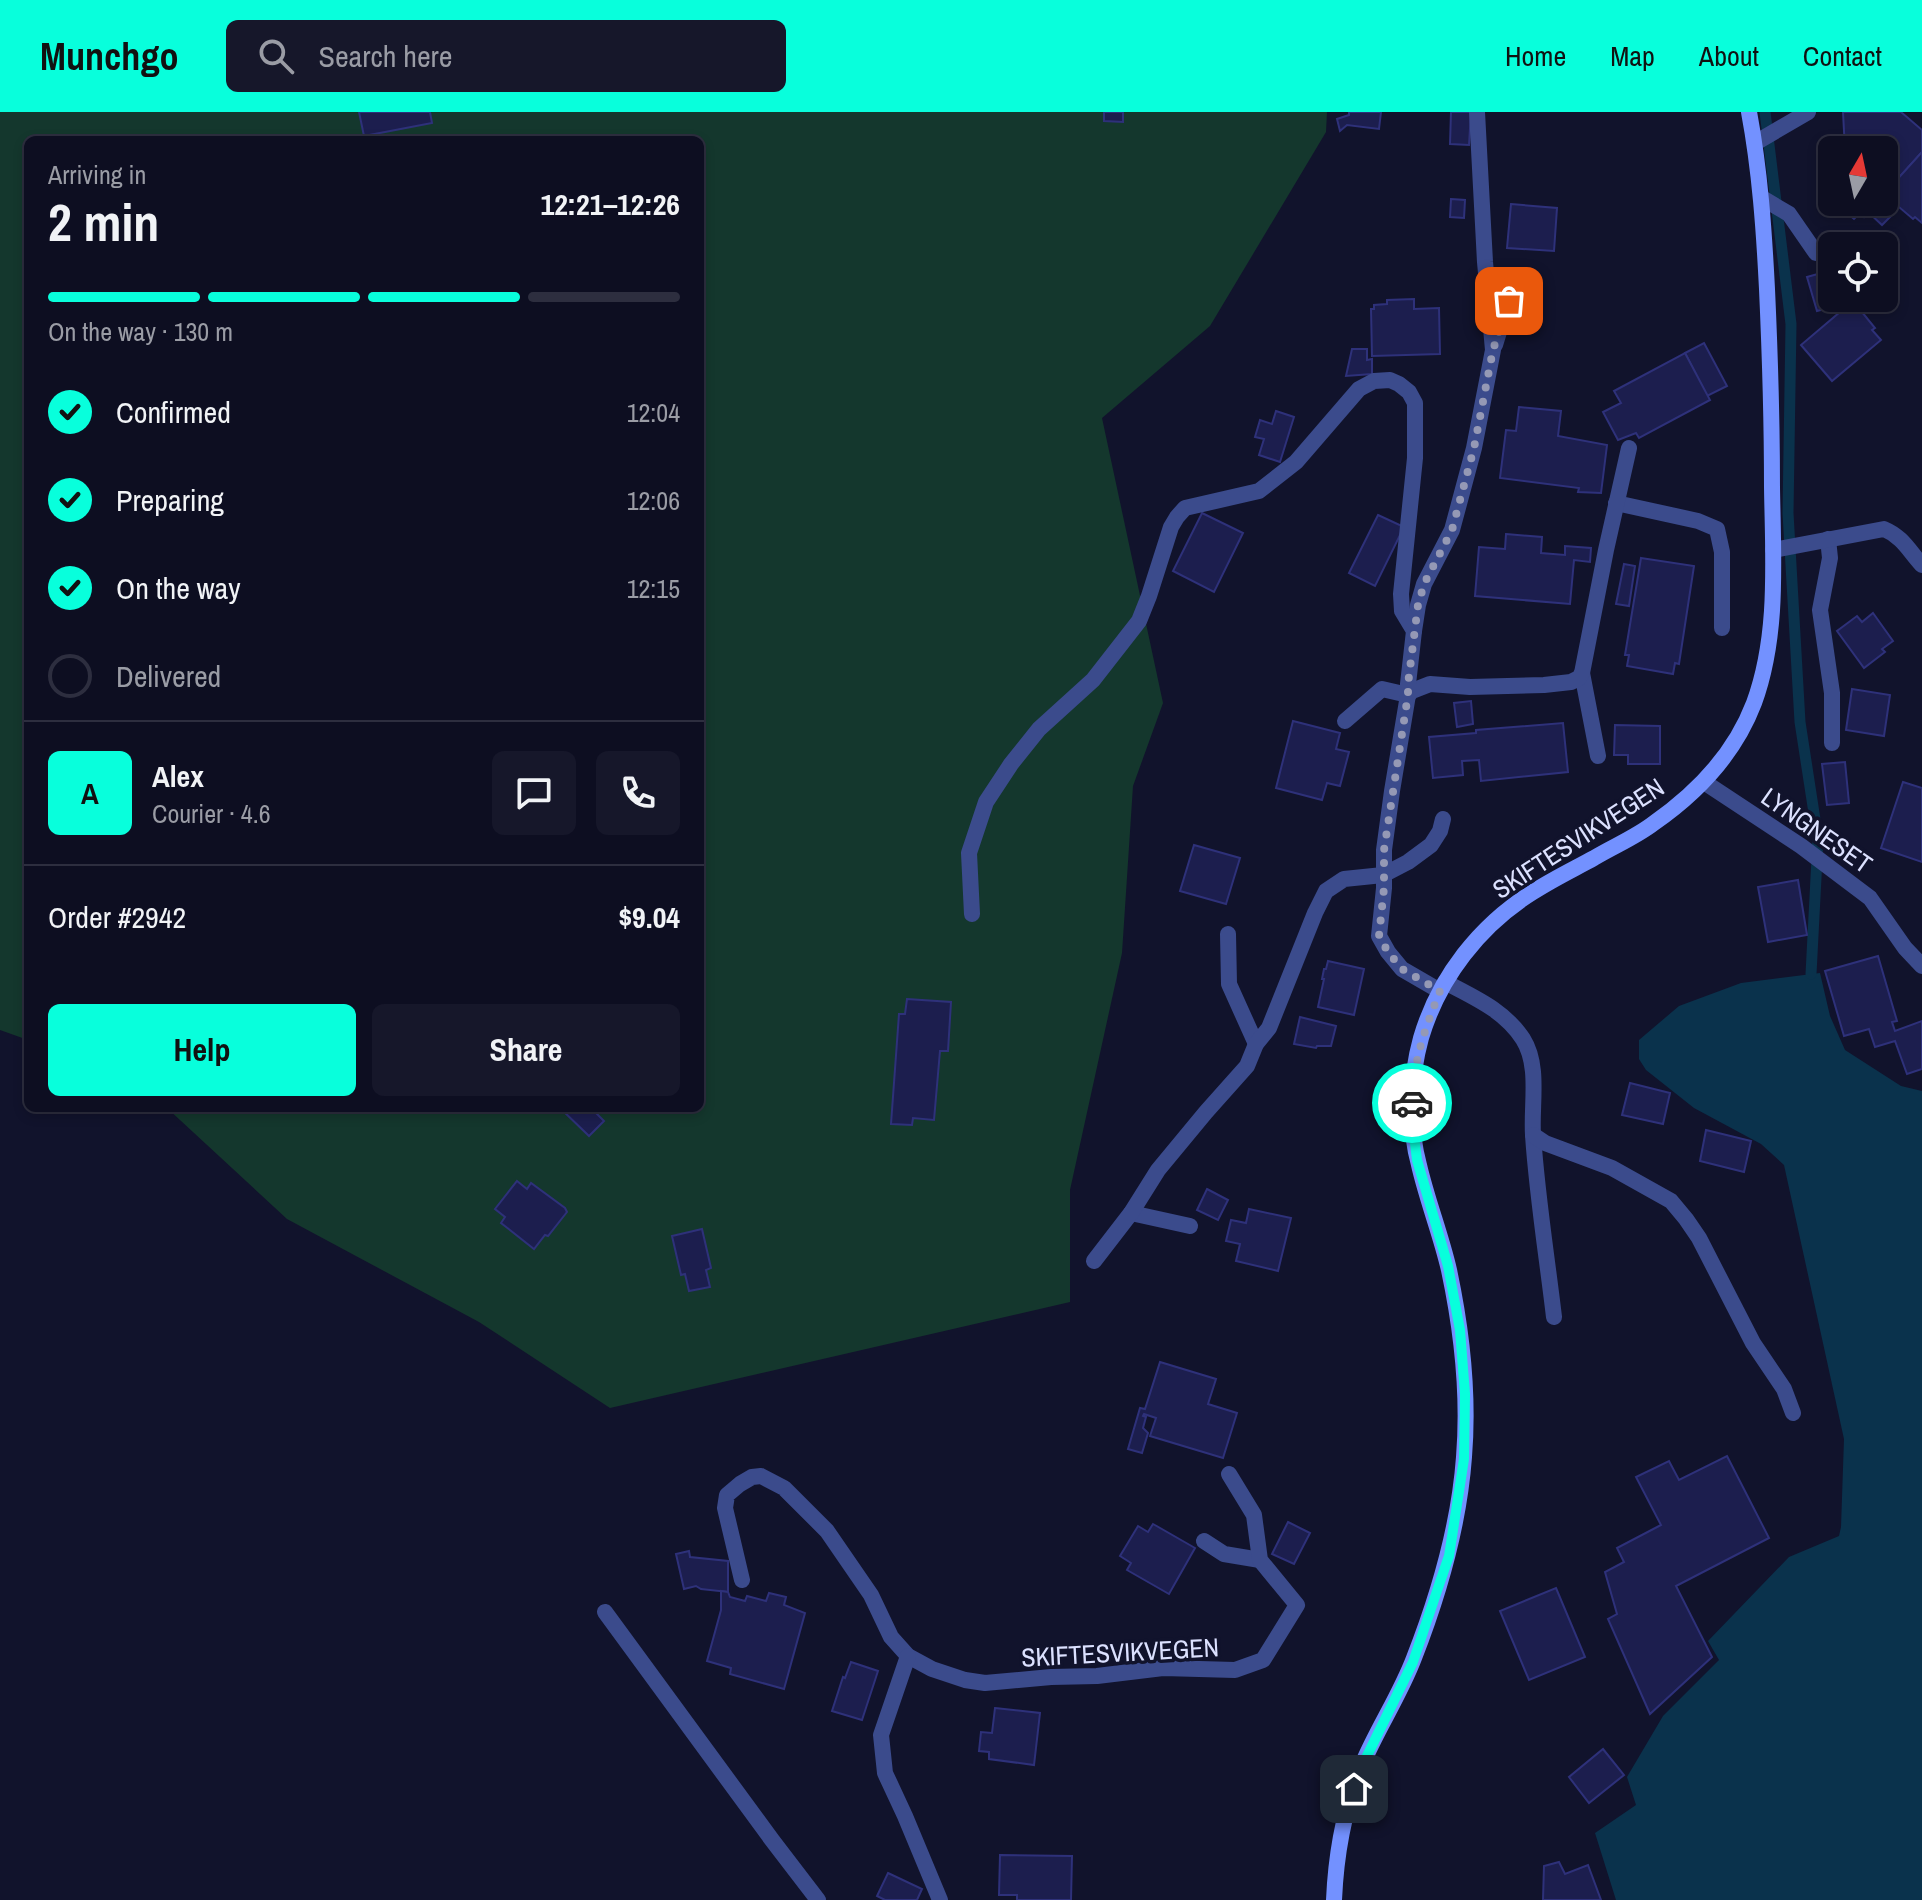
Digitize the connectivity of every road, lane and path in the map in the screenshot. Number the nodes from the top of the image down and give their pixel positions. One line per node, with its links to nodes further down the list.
1 (1477, 112): 8 (street)
2 (1749, 112): 4 (main road, SKIFTESVIKVEGEN)
3 (1808, 112): 4 (street)
4 (1755, 143): 5 (main road, SKIFTESVIKVEGEN)
5 (1762, 198): 6 (street); 12 (main road, SKIFTESVIKVEGEN)
6 (1816, 253)
7 (1516, 277): 8 (street)
8 (1493, 350): 15 (street)
9 (1629, 448): 10 (street)
10 (1616, 503): 14 (street); 16 (street)
11 (1828, 539): 12 (street); 13 (street); 19 (street)
12 (1773, 550): 21 (main road, SKIFTESVIKVEGEN)
13 (1922, 565)
14 (1722, 628)
15 (1414, 631): 17 (street); 24 (street)
16 (1582, 673): 17 (street); 20 (street)
17 (1408, 695): 18 (street); 23 (street)
18 (1345, 721)
19 (1832, 743)
20 (1598, 756)
21 (1704, 782): 26 (street, LYNGNESET); 27 (main road, SKIFTESVIKVEGEN)
22 (1443, 819): 23 (street)
23 (1383, 875): 27 (street); 28 (street)
24 (972, 914)
25 (1228, 934): 28 (street)
26 (1922, 966)
27 (1442, 987): 29 (street); 43 (main road, SKIFTESVIKVEGEN)
28 (1256, 1044): 30 (street)
29 (1533, 1135): 33 (street); 34 (street)
30 (1131, 1213): 31 (street); 32 (street)
31 (1190, 1226)
32 (1094, 1261)
33 (1554, 1317)
34 (1793, 1413)
35 (1229, 1474): 37 (street)
36 (1204, 1541): 37 (street)
37 (1260, 1560): 40 (street, SKIFTESVIKVEGEN)
38 (742, 1580): 40 (street, SKIFTESVIKVEGEN)
39 (605, 1612): 41 (street)
40 (908, 1656): 42 (street)
41 (818, 1900)
42 (940, 1900)
43 (1334, 1900)

